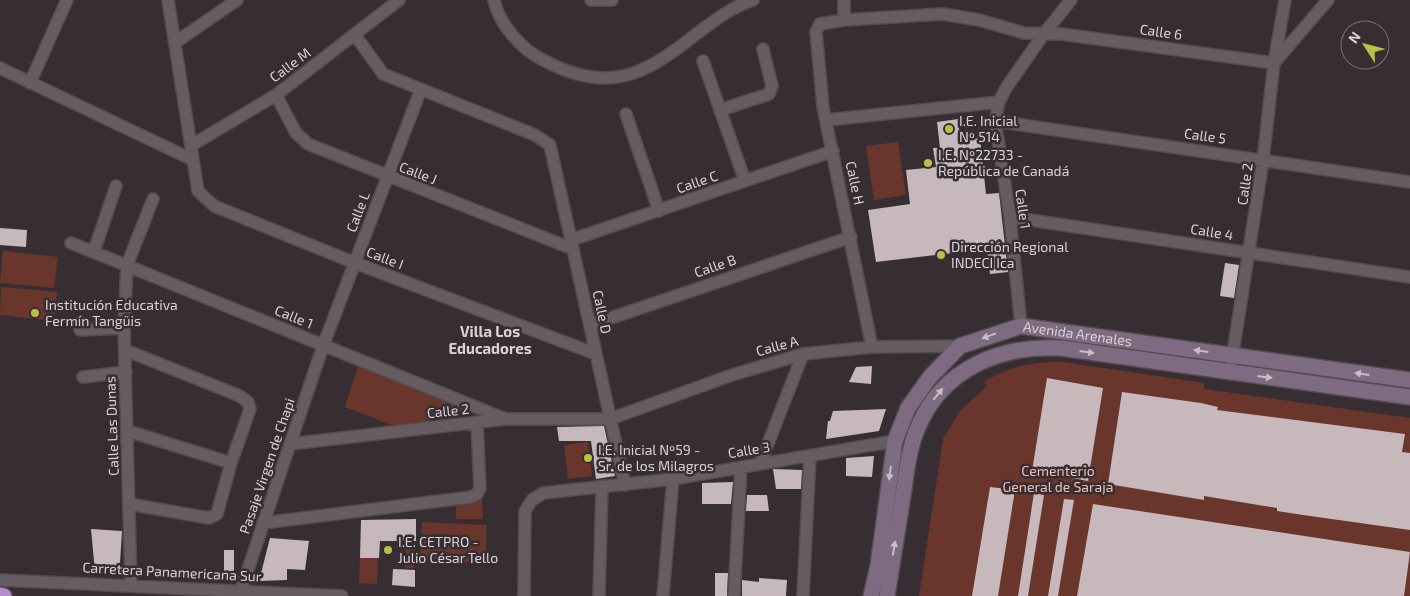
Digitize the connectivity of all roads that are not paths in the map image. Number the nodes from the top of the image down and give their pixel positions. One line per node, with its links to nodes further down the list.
1 (67, 0): 22 (street)
2 (168, 0): 17 (street, Calle I)
3 (237, 0): 17 (street)
4 (399, 0): 15 (street, Calle M)
5 (494, 0): 8 (street)
6 (591, 0): 7 (street)
7 (612, 0)
8 (753, 0)
9 (844, 0): 13 (street)
10 (1071, 0): 16 (street, Calle 1)
11 (1285, 0): 20 (street, Calle 2)
12 (1328, 0): 20 (street)
13 (844, 20): 14 (street, Calle 6); 16 (street, Calle 6)
14 (820, 24): 28 (street, Calle H)
15 (354, 35): 23 (street); 24 (street, Calle M)
16 (1043, 35): 20 (street, Calle 6); 25 (street, Calle 1)
17 (176, 42): 30 (street, Calle I)
18 (763, 49): 26 (street)
19 (703, 61): 26 (street)
20 (1274, 62): 33 (street, Calle 2)
21 (0, 68): 22 (street)
22 (30, 83): 32 (street)
23 (421, 89): 34 (street, Calle L); 43 (street, Calle D)
24 (276, 95): 30 (street, Calle M); 34 (street, Calle J)
25 (999, 102): 28 (street); 29 (street, Calle 1)
26 (720, 110): 35 (street)
27 (626, 114): 39 (street)
28 (826, 120): 31 (street, Calle H)
29 (996, 121): 33 (street, Calle 5); 40 (street, Calle 1)
30 (192, 145): 32 (street, Calle I)
31 (833, 151): 35 (street, Calle C); 41 (street, Calle H)
32 (193, 160): 46 (street, Calle I)
33 (1263, 160): 36 (street, Calle 5); 45 (street, Calle 2)
34 (387, 177): 43 (street, Calle J); 46 (street, Calle L)
35 (745, 181): 39 (street, Calle C)
36 (1410, 182)
37 (116, 186): 44 (street)
38 (153, 199): 47 (street, Calle Las Dunas)
39 (660, 210): 43 (street, Calle C)
40 (1010, 217): 45 (street, Calle 4); 50 (street, Calle 1)
41 (851, 236): 49 (street, Calle B); 55 (street, Calle H)
42 (71, 243): 44 (street, Calle 1)
43 (572, 244): 49 (street, Calle D)
44 (94, 251): 47 (street, Calle 1)
45 (1249, 253): 48 (street, Calle 4); 59 (street, Calle 2)
46 (354, 263): 53 (street, Calle L); 57 (street, Calle I)
47 (127, 265): 51 (street, Calle Las Dunas); 53 (street, Calle 1)
48 (1410, 277)
49 (590, 325): 57 (street, Calle D)
50 (1021, 326): 54 (street, Avenida Arenales, one-way to 54); 59 (street, Avenida Arenales, one-way to 50)
51 (124, 328): 52 (street); 56 (street, Calle Las Dunas)
52 (80, 330)
53 (323, 346): 66 (street, Calle 1); 70 (street, Pasaje Virgen de Chapi)
54 (960, 346): 55 (street, Calle A); 69 (street, Avenida Arenales)
55 (872, 347): 58 (street, Calle A)
56 (125, 350): 60 (street, Calle Las Dunas); 72 (street)
57 (596, 354): 65 (street, Calle D)
58 (803, 354): 65 (street, Calle A); 73 (street)
59 (1233, 356): 61 (street, Calle 2); 63 (street, Avenida Arenales, one-way to 59)
60 (126, 372): 62 (street); 68 (street, Calle Las Dunas)
61 (1230, 372): 64 (street, Avenida Arenales, one-way to 64); 92 (street, Avenida Arenales, one-way to 61)
62 (83, 377)
63 (1410, 380)
64 (1410, 397)
65 (610, 419): 66 (street, Calle 2); 76 (street, Calle D)
66 (505, 420): 67 (street, Calle 2)
67 (477, 423): 70 (street, Calle 2); 79 (street)
68 (128, 431): 72 (street); 78 (street, Calle Las Dunas)
69 (895, 441): 71 (street, Calle 3); 91 (street, Avenida Arenales, one-way to 91)
70 (290, 444): 79 (street, Pasaje Virgen de Chapi)
71 (810, 456): 73 (street, Calle 3); 90 (street)
72 (231, 463): 78 (street)
73 (760, 464): 74 (street, Calle 3)
74 (741, 467): 75 (street, Calle 3); 89 (street)
75 (673, 478): 76 (street, Calle 3); 88 (street)
76 (625, 485): 77 (street, Calle 3)
77 (602, 487): 86 (street, Calle 3); 87 (street)
78 (129, 504): 81 (street, Calle Las Dunas)
79 (264, 523): 82 (street, Pasaje Virgen de Chapi)
80 (0, 580): 81 (street, Carretera Panamericana Sur)
81 (132, 586): 82 (street, Carretera Panamericana Sur)
82 (240, 594): 85 (street, Carretera Panamericana Sur)
83 (0, 595): 84 (highway)
84 (4, 596)
85 (342, 596)
86 (524, 596)
87 (599, 596)
88 (663, 596)
89 (734, 596)
90 (803, 596)
91 (871, 596)
92 (887, 596)

